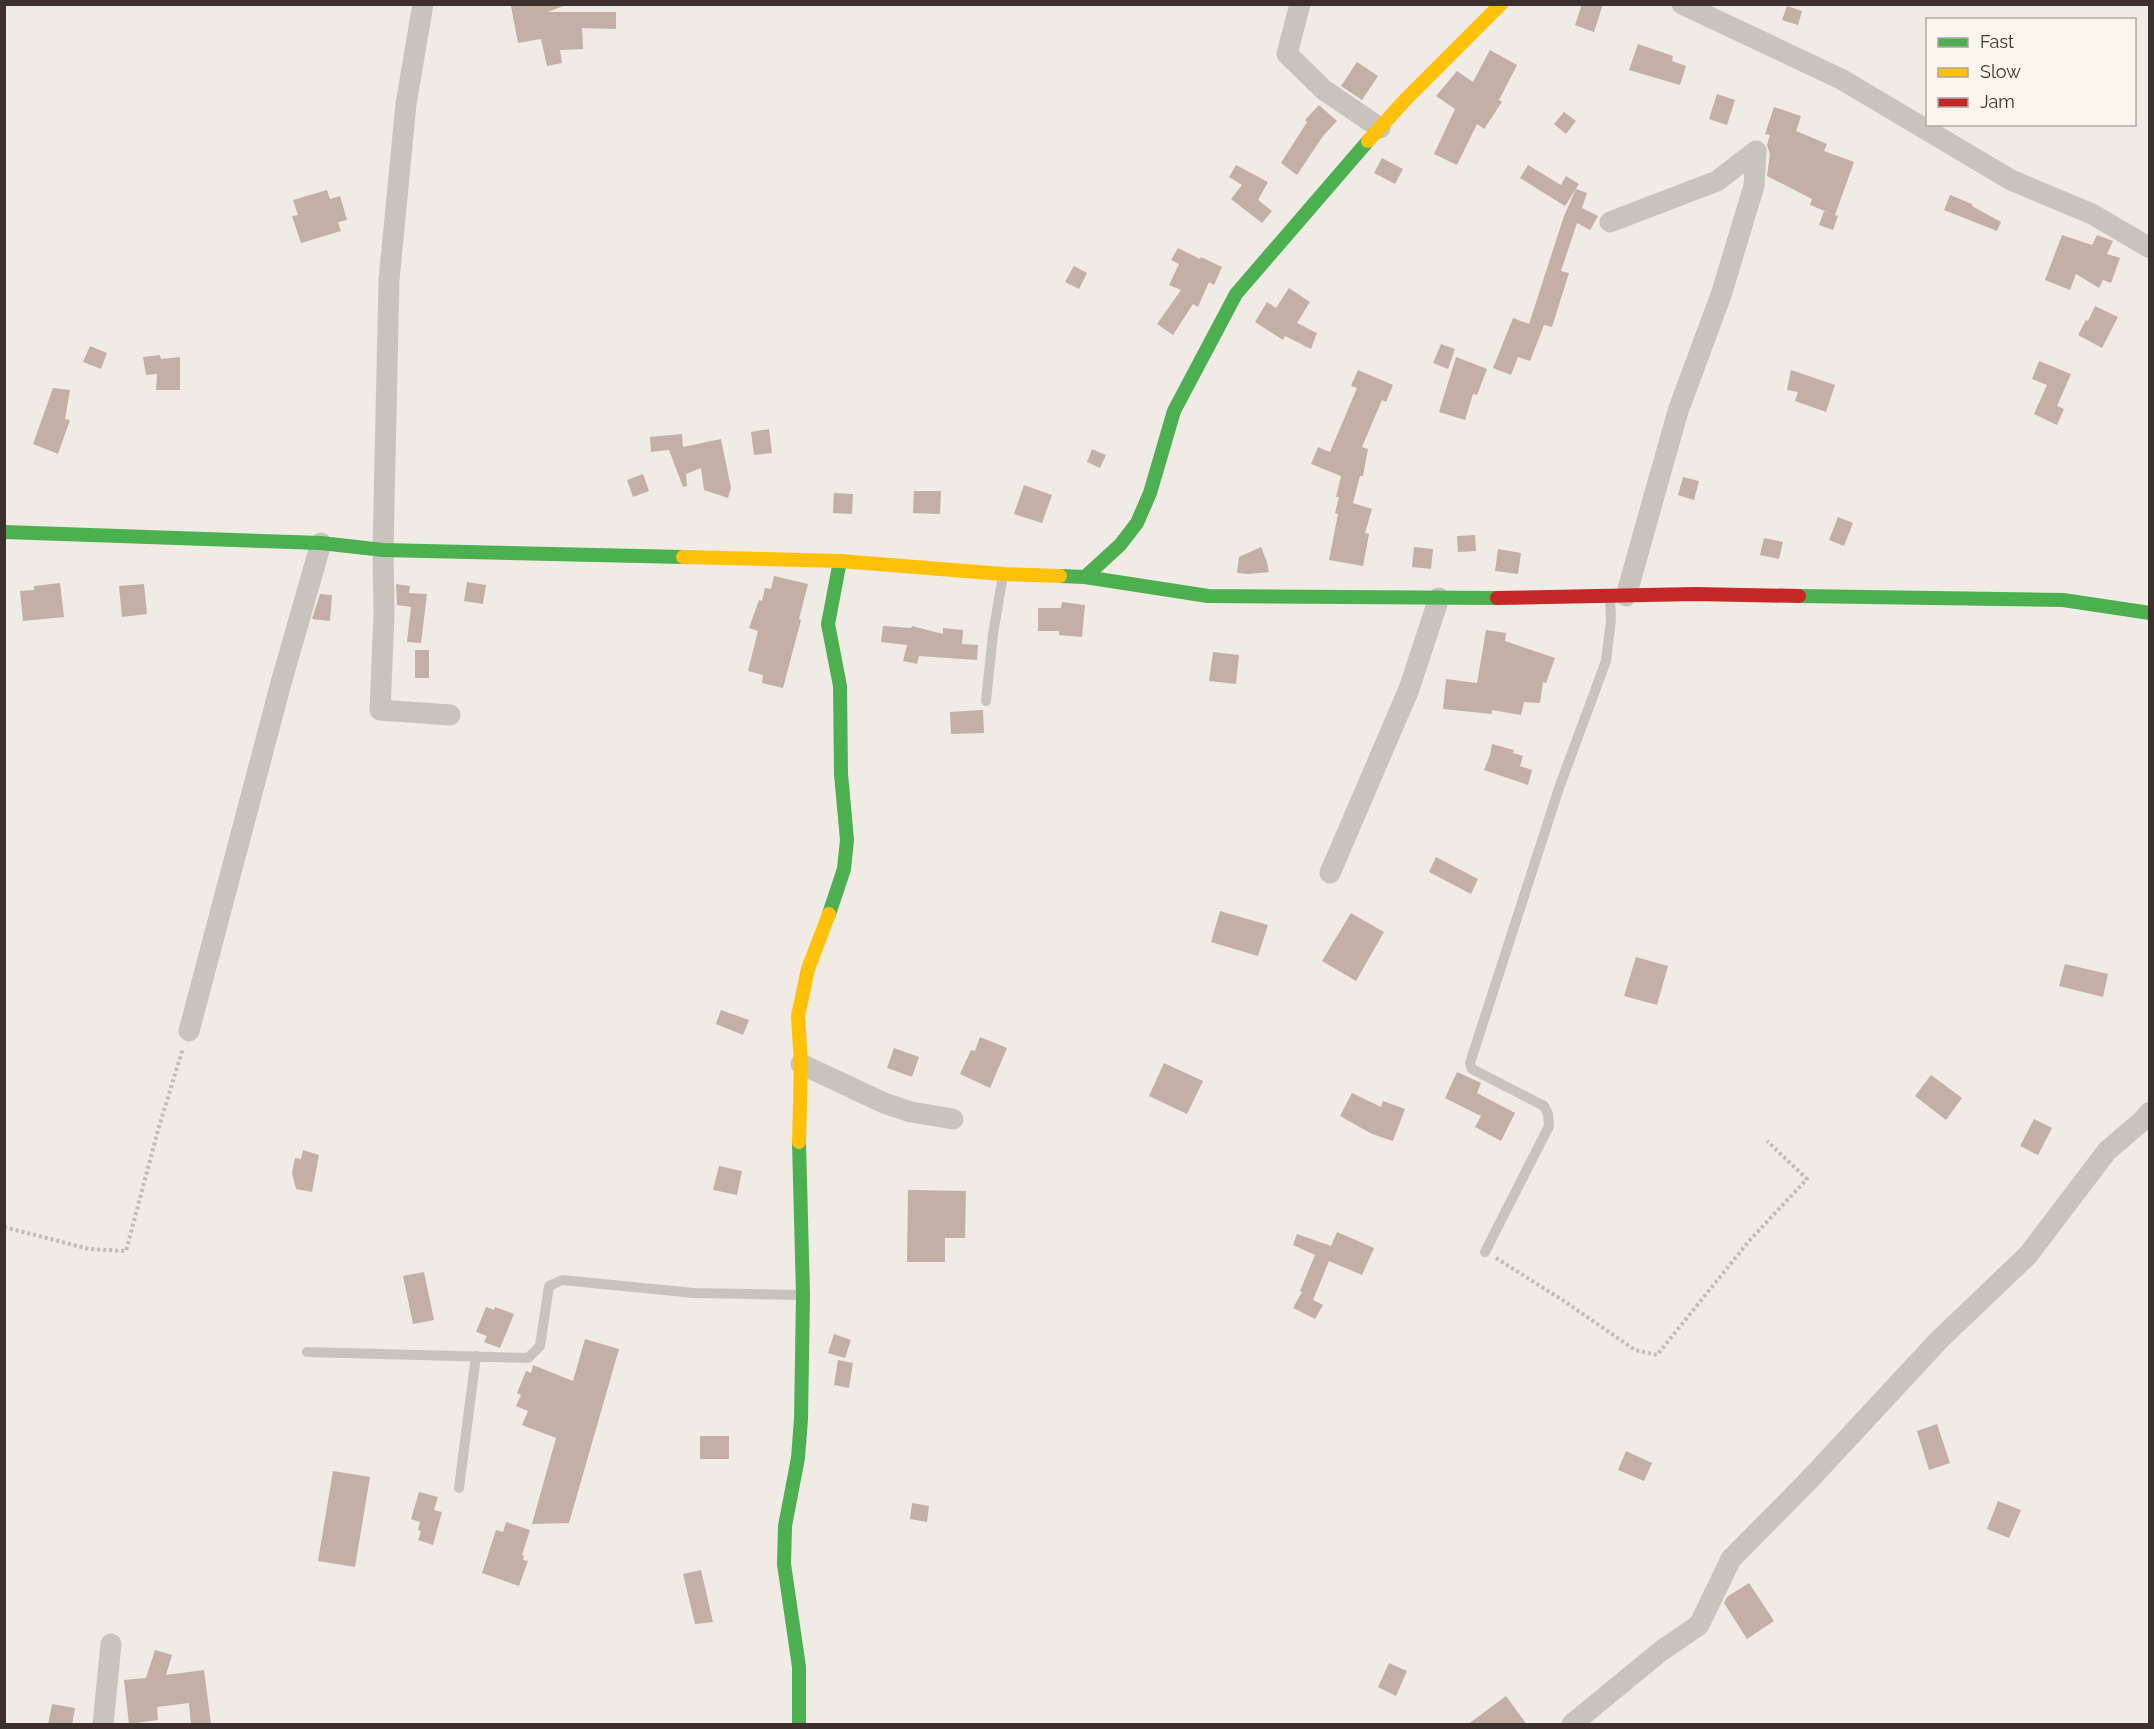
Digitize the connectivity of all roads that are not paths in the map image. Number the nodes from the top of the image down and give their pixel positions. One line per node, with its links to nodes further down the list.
1 (423, 4): 10 (street)
2 (1300, 4): 5 (street)
3 (1501, 4): 5 (street)
4 (1682, 4): 7 (street)
5 (1380, 128): 13 (street)
6 (1610, 222): 14 (street)
7 (2150, 248)
8 (4, 532): 9 (street)
9 (321, 543): 10 (street); 20 (street)
10 (383, 550): 11 (street); 18 (street)
11 (840, 561): 12 (street); 21 (street)
12 (1003, 574): 13 (street); 17 (lane)
13 (1085, 577): 15 (street)
14 (1618, 597): 15 (street); 16 (street); 24 (lane)
15 (1439, 598): 19 (street)
16 (2150, 613)
17 (986, 701)
18 (450, 715)
19 (1330, 873)
20 (189, 1030)
21 (801, 1064): 23 (street); 25 (street)
22 (2150, 1112): 32 (street)
23 (953, 1119)
24 (1485, 1252)
25 (803, 1295): 27 (lane); 31 (street)
26 (307, 1352): 27 (lane)
27 (476, 1356): 28 (lane)
28 (459, 1488)
29 (111, 1644): 30 (street)
30 (103, 1725)
31 (799, 1725)
32 (1572, 1725)

